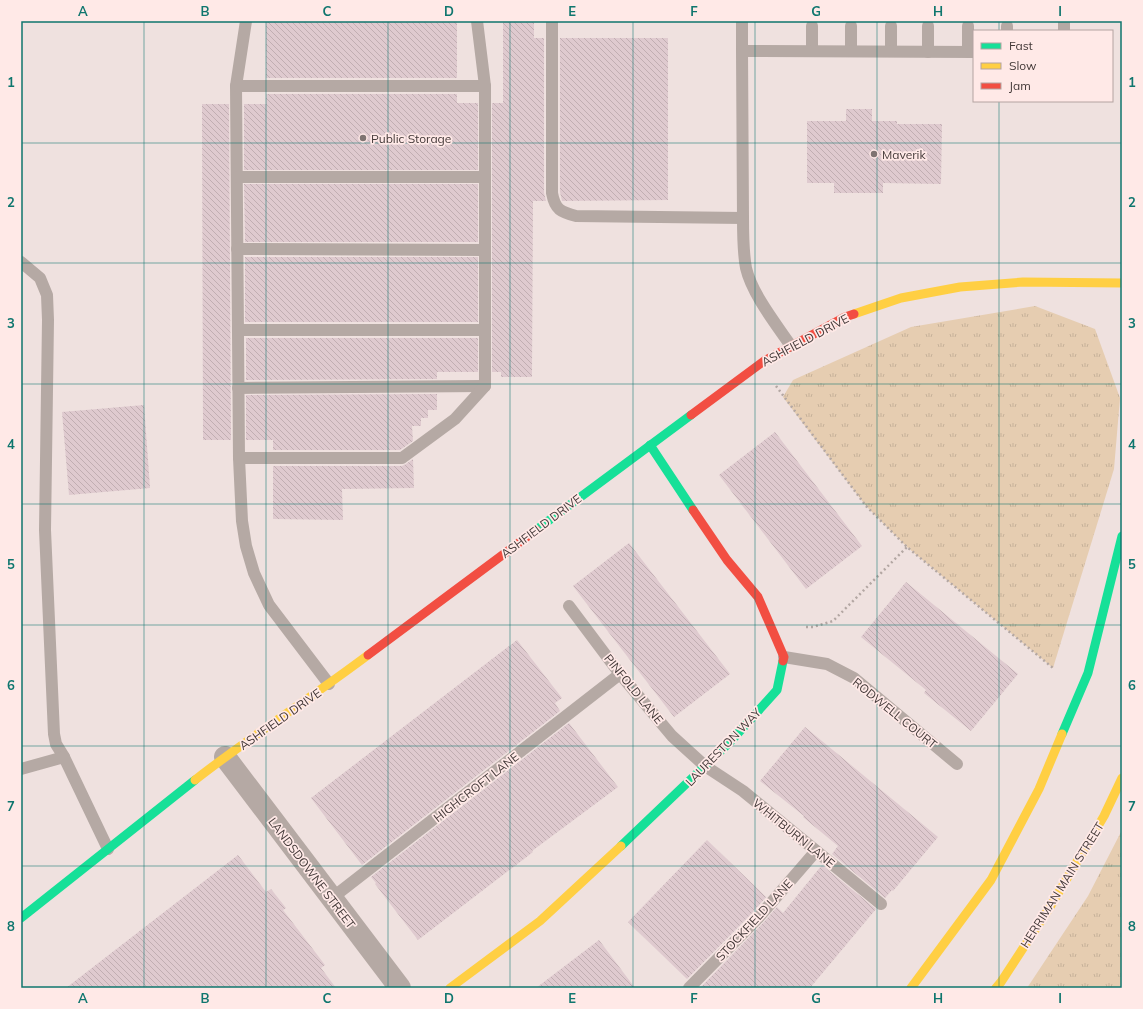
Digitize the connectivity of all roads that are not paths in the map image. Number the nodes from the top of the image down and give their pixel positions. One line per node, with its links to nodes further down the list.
1 (246, 21): 16 (lane)
2 (477, 21): 17 (lane)
3 (552, 21): 20 (lane)
4 (742, 21): 10 (lane)
5 (812, 26): 11 (lane)
6 (851, 26): 12 (lane)
7 (891, 26): 13 (lane)
8 (928, 26): 14 (lane)
9 (968, 26): 15 (lane)
10 (742, 52): 11 (lane); 20 (lane)
11 (812, 52): 12 (lane)
12 (851, 52): 13 (lane)
13 (891, 52): 14 (lane)
14 (928, 52): 15 (lane)
15 (971, 52)
16 (236, 86): 17 (lane); 18 (lane)
17 (485, 86): 19 (lane)
18 (237, 177): 19 (lane); 21 (lane)
19 (485, 177): 22 (lane)
20 (743, 218): 27 (lane)
21 (237, 249): 22 (lane); 25 (lane)
22 (485, 250): 26 (lane)
23 (21, 262): 37 (lane)
24 (1122, 283): 27 (street, ASHFIELD DRIVE)
25 (238, 330): 26 (lane); 29 (lane)
26 (485, 330): 28 (lane)
27 (791, 346): 30 (street, ASHFIELD DRIVE)
28 (485, 386): 29 (lane); 31 (lane)
29 (238, 388): 31 (lane)
30 (650, 445): 34 (street); 36 (street, ASHFIELD DRIVE)
31 (239, 458): 36 (lane)
32 (1122, 536): 51 (street)
33 (569, 606): 35 (lane, PINFOLD LANE)
34 (784, 657): 39 (lane, RODWELL COURT); 40 (street, LAURESTON WAY)
35 (620, 674): 40 (lane, PINFOLD LANE); 45 (lane, HIGHCROFT LANE)
36 (329, 684): 38 (street, ASHFIELD DRIVE)
37 (64, 757): 41 (lane); 43 (lane)
38 (225, 757): 43 (street, ASHFIELD DRIVE); 45 (street, LANDSDOWNE STREET)
39 (957, 764)
40 (705, 766): 44 (lane, WHITBURN LANE); 49 (street, LAURESTON WAY)
41 (21, 769)
42 (1122, 778): 52 (street, HERRIMAN MAIN STREET)
43 (108, 849): 47 (street, ASHFIELD DRIVE)
44 (816, 851): 46 (lane, WHITBURN LANE); 50 (lane, STOCKFIELD LANE)
45 (332, 898): 48 (street, LANDSDOWNE STREET)
46 (881, 904)
47 (21, 918)
48 (400, 988)
49 (450, 988)
50 (689, 988)
51 (911, 988)
52 (996, 988)

